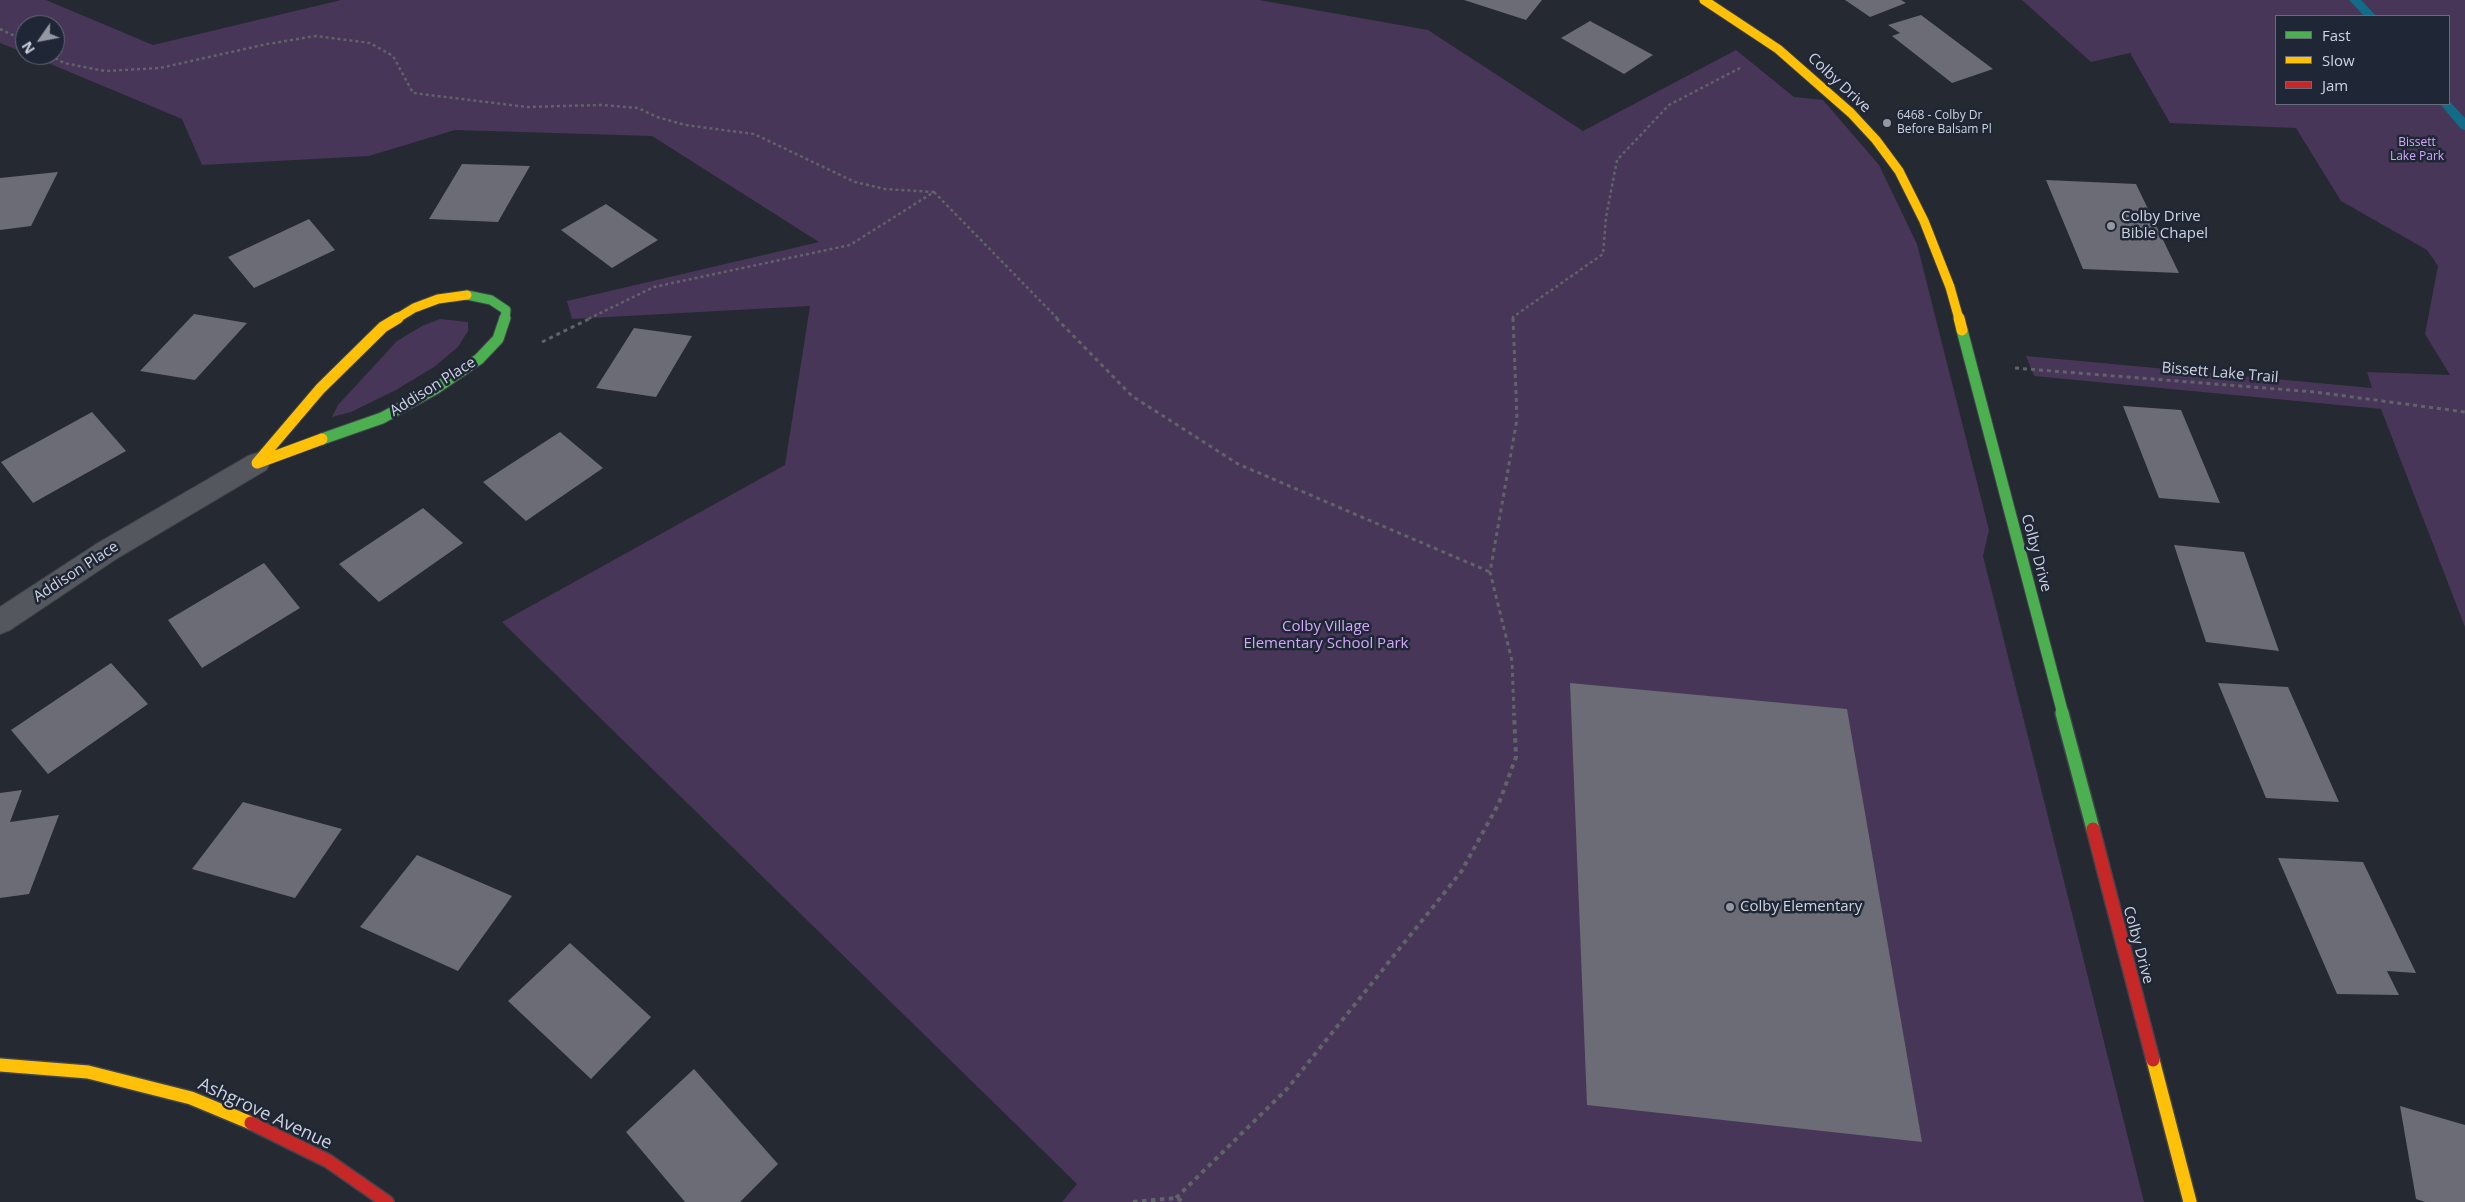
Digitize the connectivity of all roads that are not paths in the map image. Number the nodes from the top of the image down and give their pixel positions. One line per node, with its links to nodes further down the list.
1 (1704, 0): 6 (street, Colby Drive)
2 (257, 463): 2 (street, Addison Place); 3 (street, Addison Place)
3 (0, 622)
4 (0, 1066): 5 (street, Ashgrove Avenue)
5 (387, 1202)
6 (2190, 1202)

